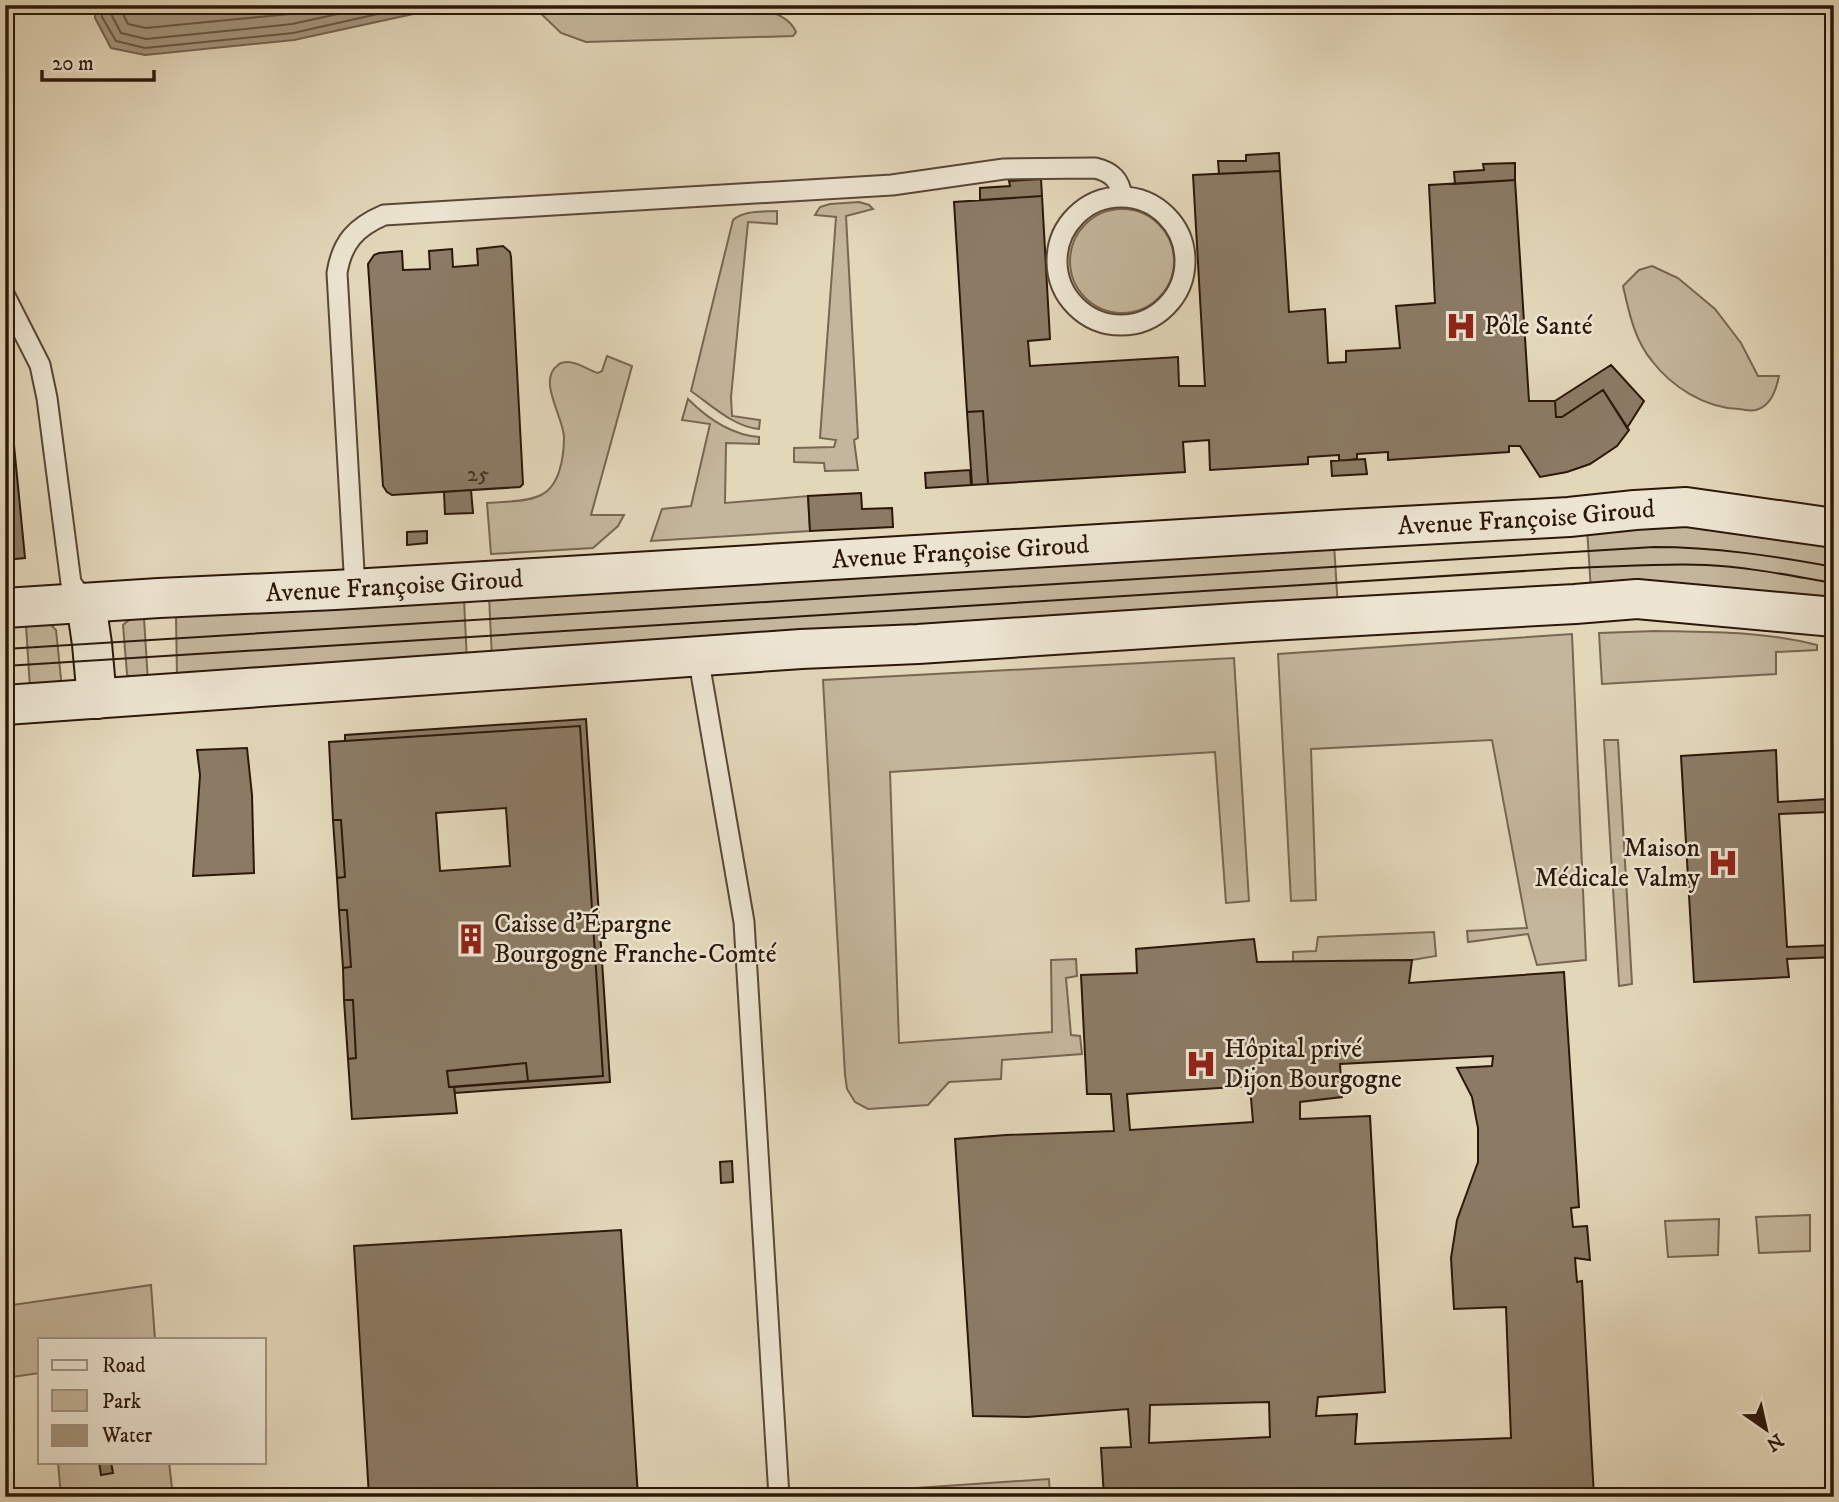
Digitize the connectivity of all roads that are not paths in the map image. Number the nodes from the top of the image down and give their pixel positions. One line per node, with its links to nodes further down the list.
1 (1122, 197): 1 (lane); 4 (lane)
2 (5, 296): 5 (lane)
3 (1834, 528): 4 (street, Avenue Françoise Giroud)
4 (355, 589): 5 (street, Avenue Françoise Giroud)
5 (86, 603): 6 (street, Avenue Françoise Giroud); 9 (street)
6 (5, 608)
7 (1834, 617): 8 (street)
8 (698, 656): 9 (street); 11 (lane)
9 (97, 699): 10 (street)
10 (5, 705)
11 (779, 1497)

